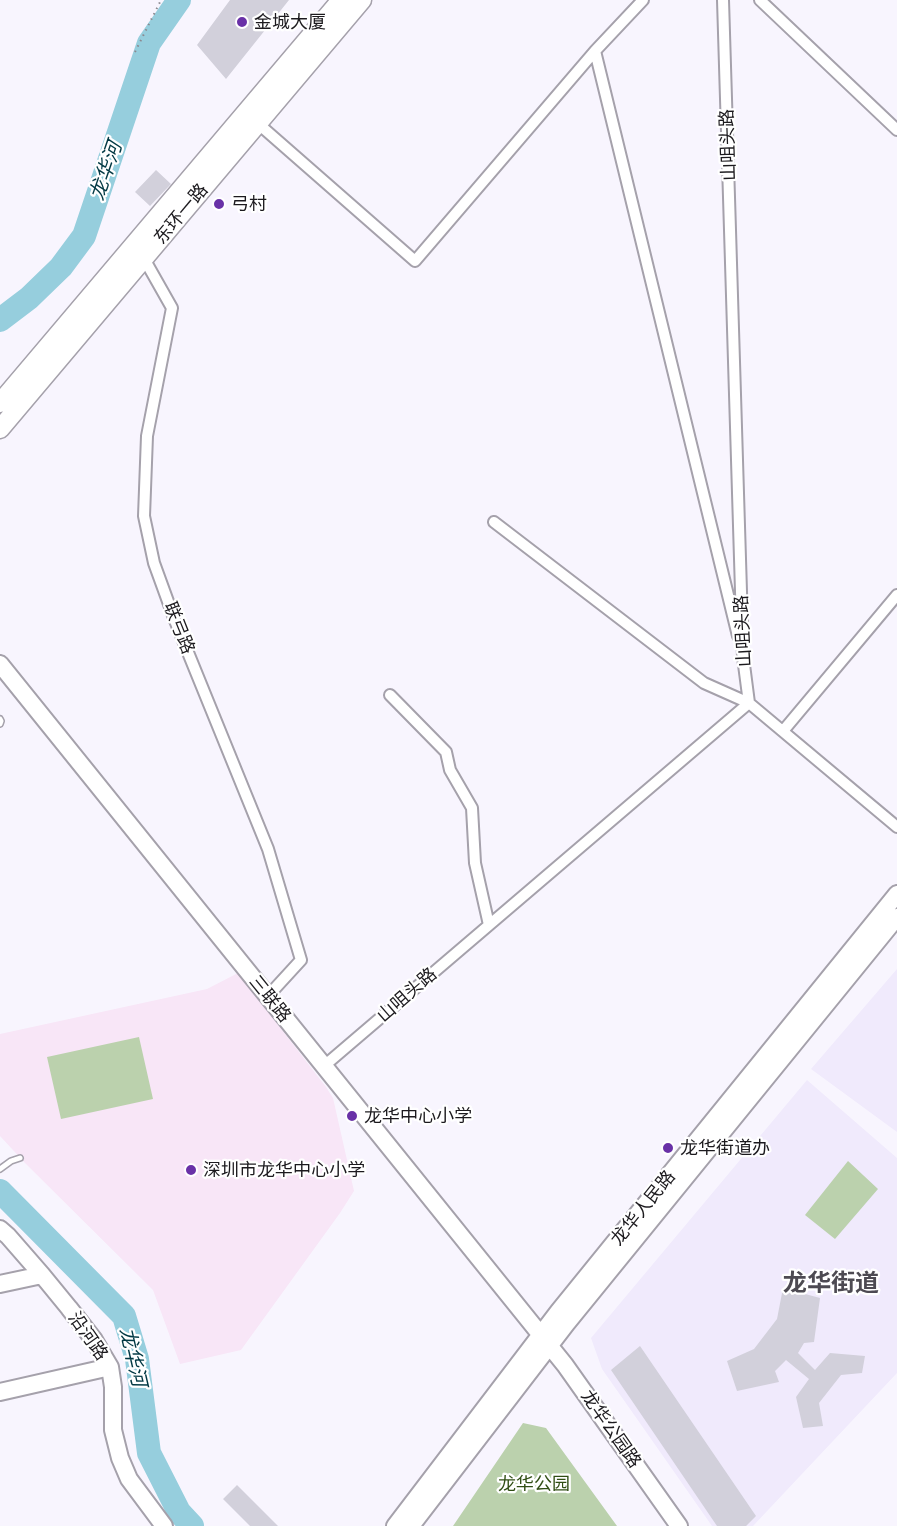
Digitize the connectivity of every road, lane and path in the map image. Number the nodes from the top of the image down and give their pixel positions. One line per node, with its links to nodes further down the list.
1 (161, 0): 8 (path)
2 (341, 0): 9 (main road, 东环一路)
3 (362, 0): 9 (main road, 东环一路)
4 (643, 0): 7 (street)
5 (723, 0): 16 (street, 山咀头路)
6 (760, 0): 10 (street)
7 (595, 51): 9 (street); 16 (street)
8 (135, 52)
9 (252, 118): 11 (main road, 东环一路)
10 (897, 130)
11 (139, 251): 12 (main road, 东环一路); 13 (main road, 东环一路); 27 (street, 联弓路)
12 (0, 403)
13 (0, 429)
14 (494, 522): 19 (street)
15 (897, 595): 22 (street)
16 (743, 657): 19 (street, 山咀头路)
17 (0, 664): 27 (street, 三联路)
18 (390, 695): 26 (street)
19 (749, 704): 22 (street); 26 (street, 山咀头路)
20 (0, 719): 21 (lane)
21 (0, 724)
22 (783, 731): 23 (street)
23 (897, 827)
24 (897, 894): 34 (street, 龙华人民路)
25 (897, 917): 34 (street, 龙华人民路)
26 (489, 925): 28 (street, 山咀头路)
27 (268, 996): 28 (street, 三联路)
28 (324, 1066): 34 (street, 三联路)
29 (20, 1158): 30 (lane)
30 (0, 1168)
31 (0, 1229): 32 (street, 沿河路)
32 (42, 1275): 33 (street); 35 (street, 沿河路)
33 (0, 1284)
34 (545, 1340): 38 (street, 龙华人民路); 39 (street, 龙华人民路); 40 (street, 龙华公园路)
35 (110, 1367): 36 (street); 37 (street, 沿河路)
36 (0, 1392)
37 (164, 1526)
38 (395, 1526)
39 (411, 1526)
40 (679, 1526)

